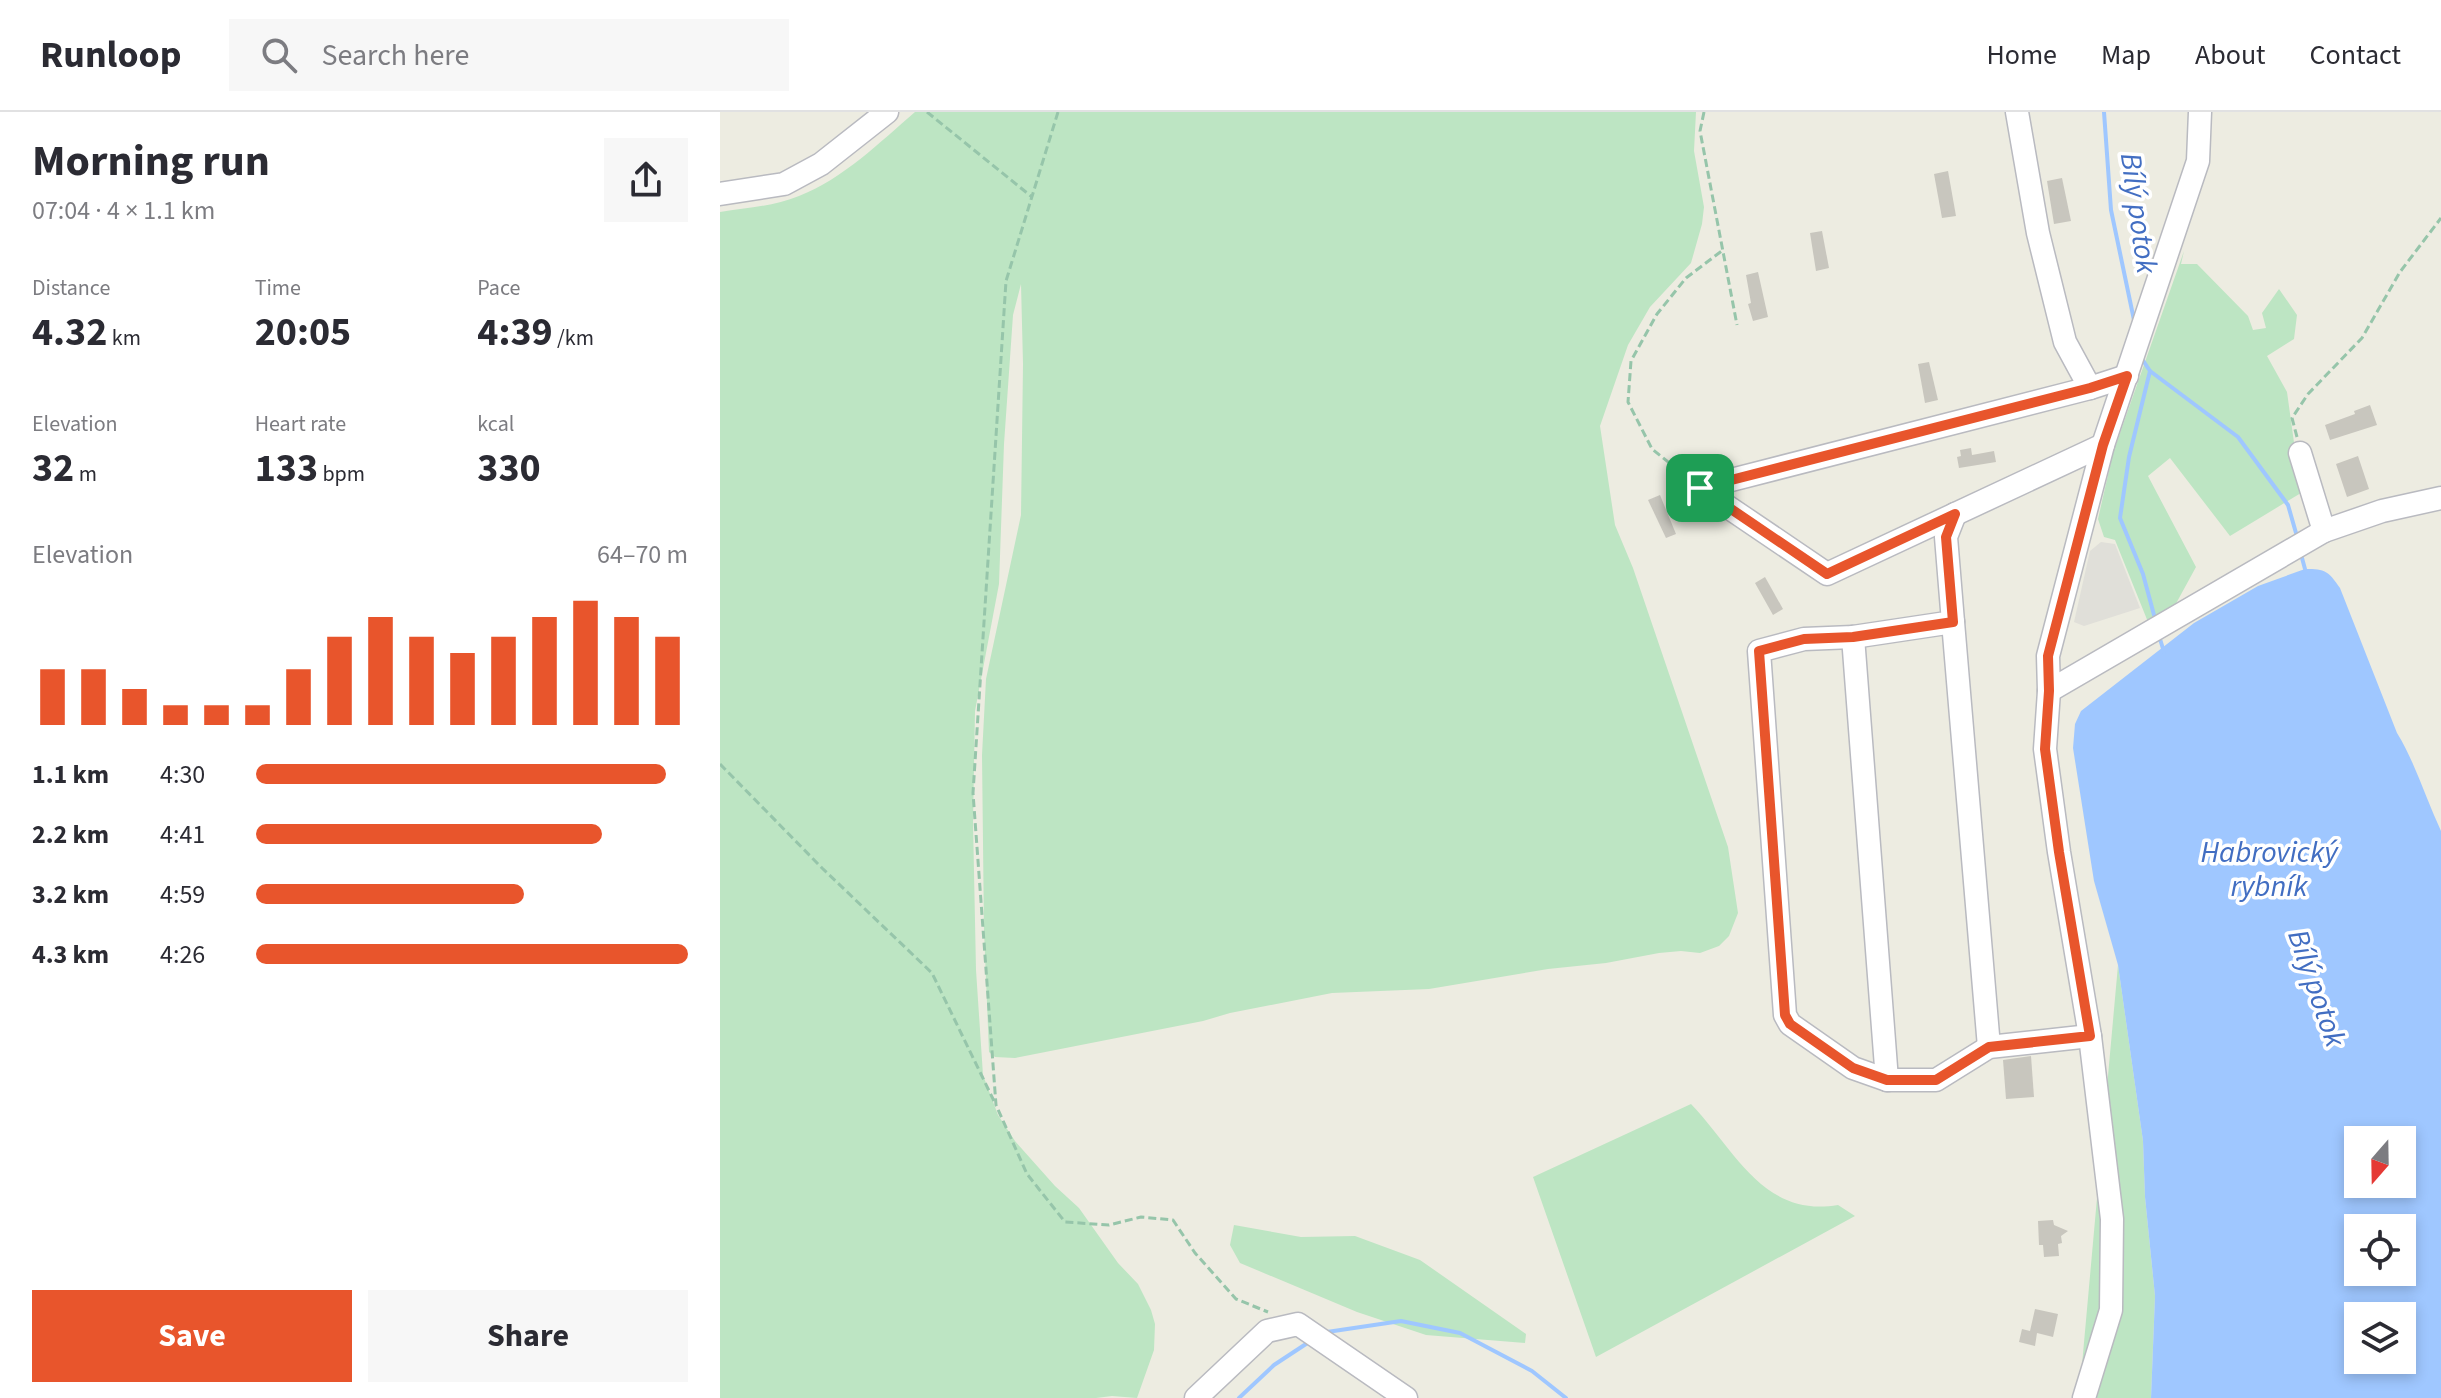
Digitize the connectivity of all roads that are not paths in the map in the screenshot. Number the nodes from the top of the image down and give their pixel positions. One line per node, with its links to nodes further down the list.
1 (887, 112): 4 (street)
2 (2017, 112): 6 (street)
3 (2200, 112): 5 (street)
4 (720, 194)
5 (2127, 376): 6 (street); 7 (street)
6 (2090, 388): 10 (street)
7 (2103, 445): 10 (street); 14 (street)
8 (2300, 453): 11 (street)
9 (2441, 498): 11 (street)
10 (1955, 514): 12 (street)
11 (2324, 531): 14 (street)
12 (1953, 622): 13 (street); 16 (street)
13 (1853, 637): 17 (street); 17 (street)
14 (2049, 691): 15 (street)
15 (2090, 1036): 16 (street); 20 (street)
16 (1989, 1047): 17 (street)
17 (1887, 1080)
18 (1196, 1398): 19 (street)
19 (1406, 1398)
20 (2084, 1398)

